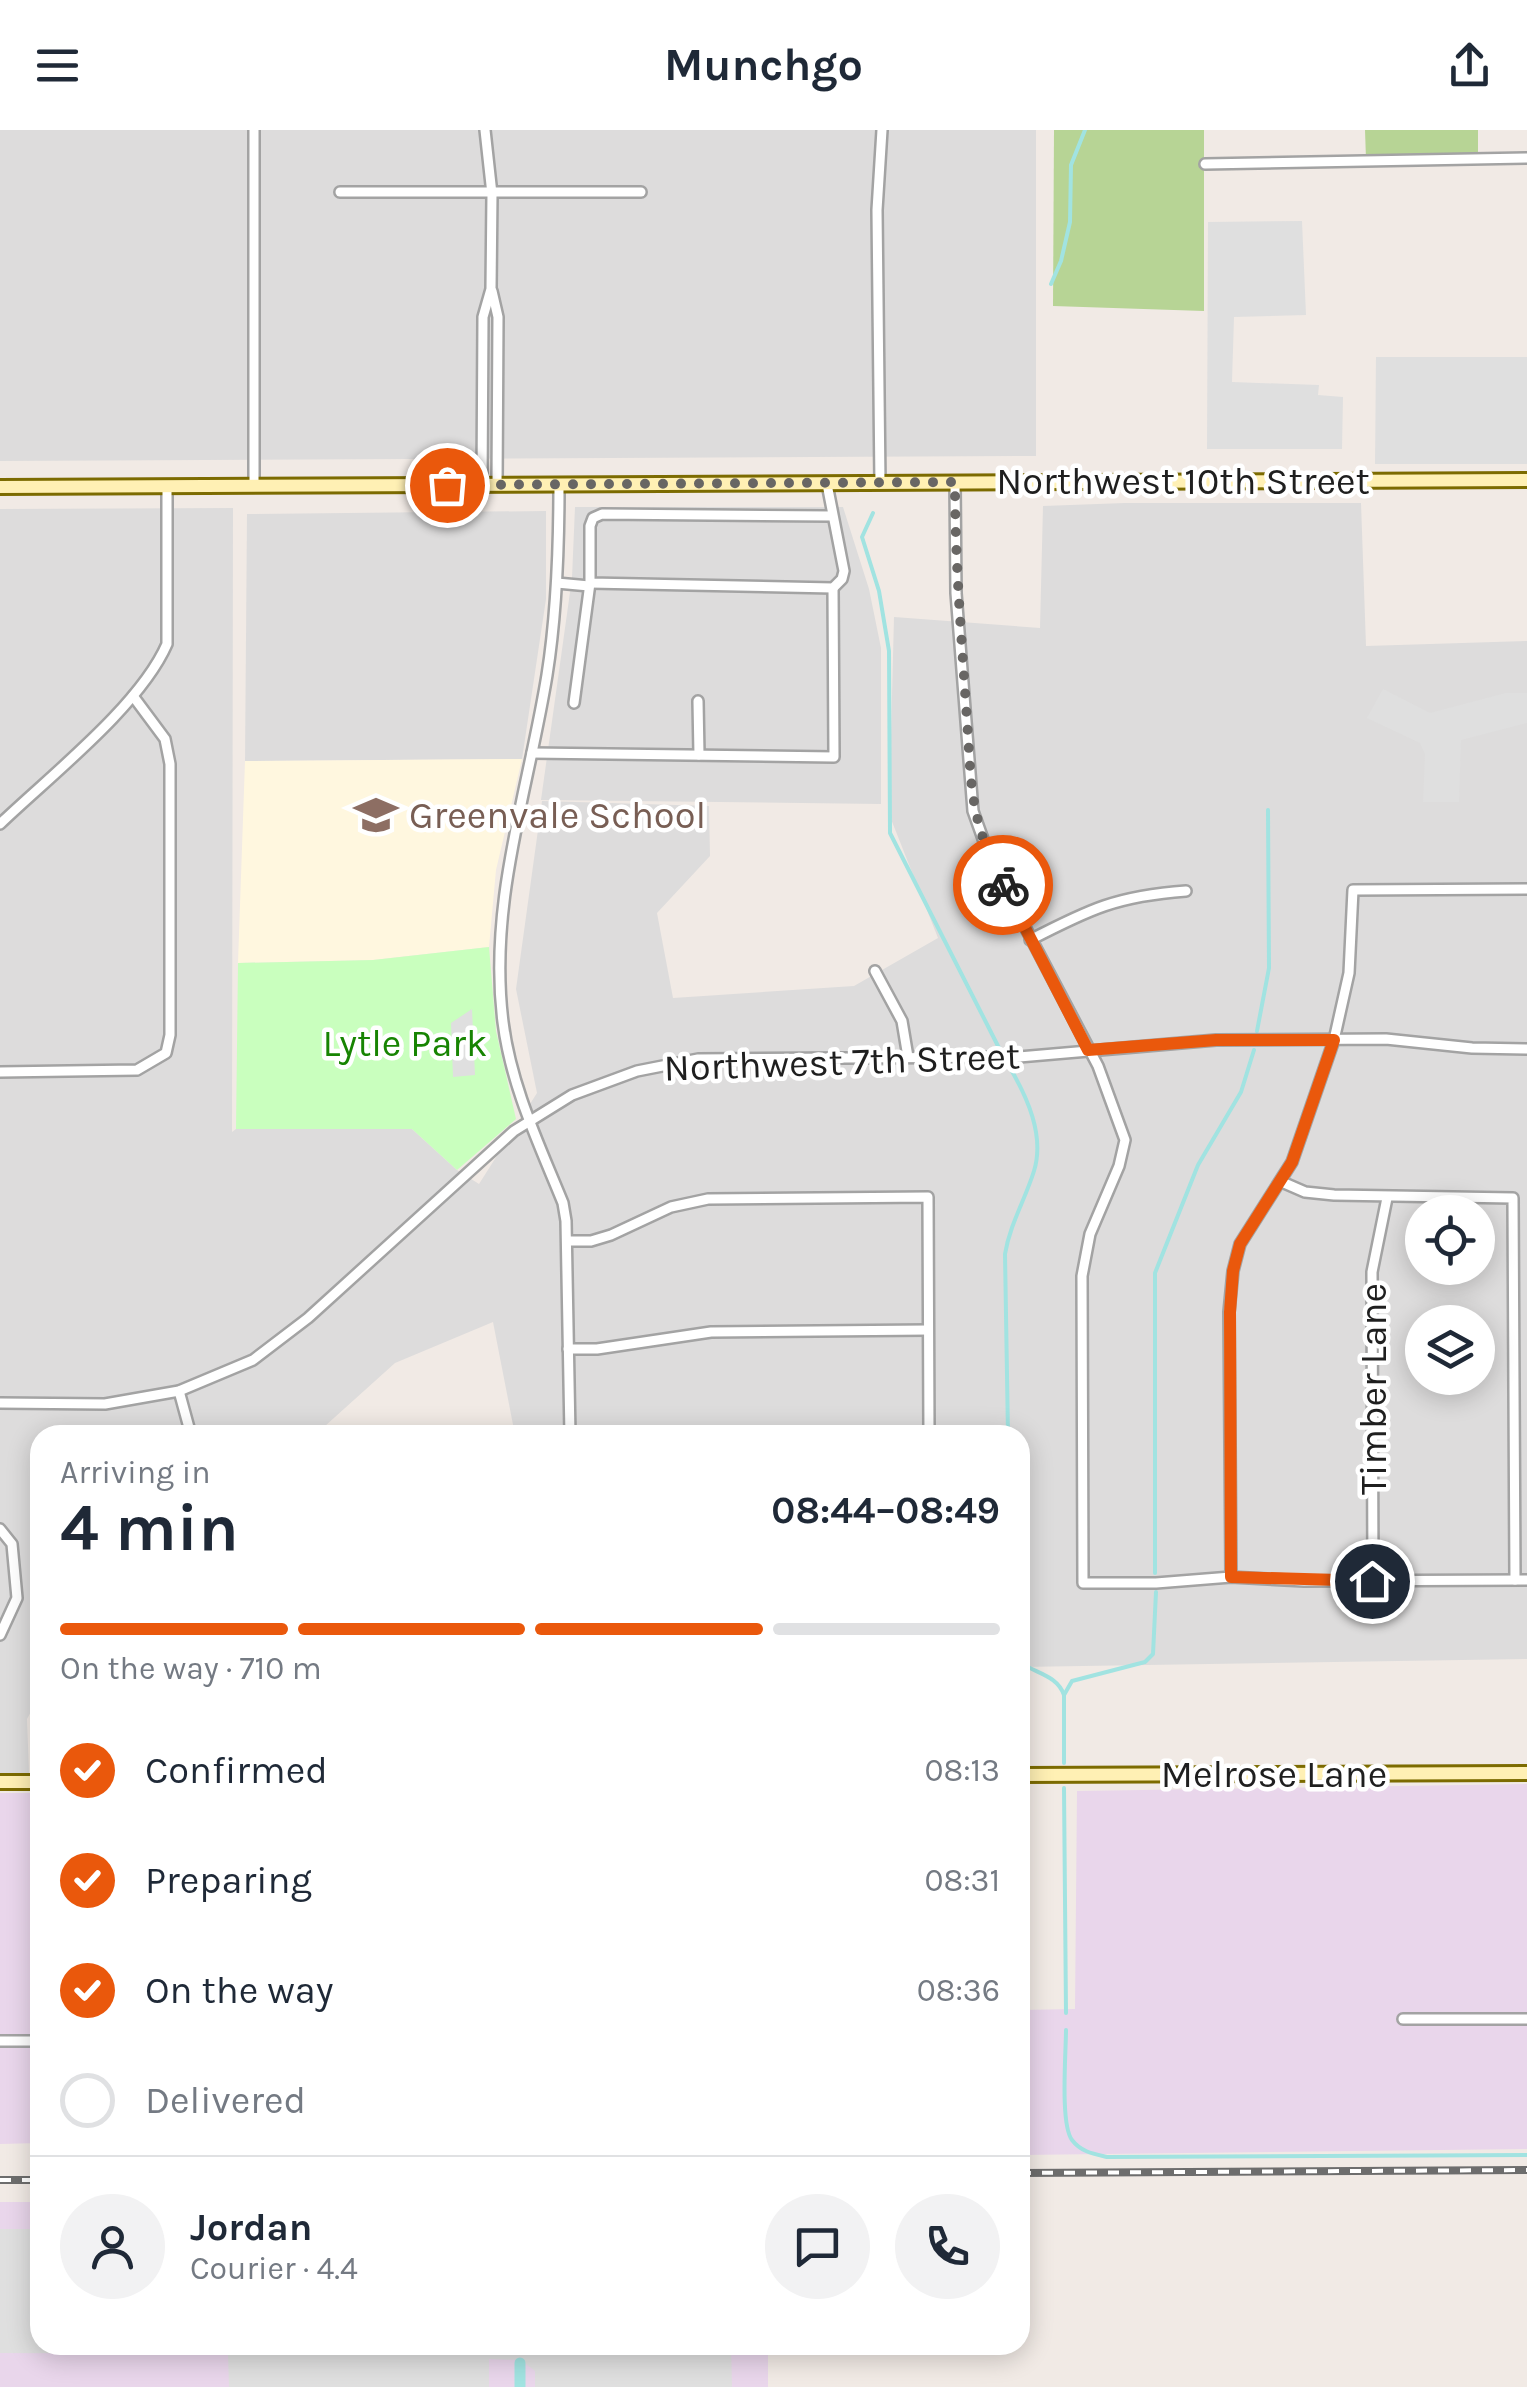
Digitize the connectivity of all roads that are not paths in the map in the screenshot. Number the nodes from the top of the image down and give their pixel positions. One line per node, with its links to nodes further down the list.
1 (254, 130): 22 (street)
2 (484, 130): 8 (street)
3 (882, 130): 17 (street)
4 (1527, 158): 5 (street)
5 (1206, 164)
6 (340, 192): 8 (street)
7 (642, 192): 8 (street)
8 (492, 194): 9 (street)
9 (491, 289): 10 (street); 11 (street)
10 (483, 316): 11 (street); 12 (street)
11 (498, 318): 13 (street)
12 (482, 388): 13 (street); 18 (street)
13 (498, 389): 19 (street)
14 (1527, 480): 15 (main road, Northwest 10th Street)
15 (955, 482): 17 (main road, Northwest 10th Street); 36 (street)
16 (827, 484): 17 (main road, Northwest 10th Street); 20 (main road, Northwest 10th Street); 24 (street)
17 (880, 484)
18 (482, 485): 19 (main road, Northwest 10th Street); 22 (main road, Northwest 10th Street)
19 (497, 485): 20 (main road, Northwest 10th Street)
20 (559, 485): 25 (street)
21 (167, 486): 22 (main road, Northwest 10th Street); 23 (main road, Northwest 10th Street); 28 (street)
22 (254, 486)
23 (0, 488)
24 (832, 516): 26 (street); 27 (street)
25 (557, 583): 26 (street); 31 (street)
26 (589, 585): 27 (street); 30 (street)
27 (833, 588): 32 (street)
28 (134, 696): 33 (street); 42 (street)
29 (698, 702): 32 (street)
30 (574, 703)
31 (532, 753): 32 (street); 43 (street)
32 (698, 756)
33 (0, 824)
34 (1527, 889): 38 (street)
35 (1186, 891): 36 (street)
36 (1030, 940): 40 (street)
37 (875, 971): 41 (street)
38 (1334, 1040): 39 (street, Northwest 7th Street); 40 (street, Northwest 7th Street); 44 (street)
39 (1527, 1049)
40 (1088, 1050): 41 (street, Northwest 7th Street); 55 (street)
41 (908, 1057): 43 (street, Northwest 7th Street)
42 (0, 1072)
43 (528, 1121): 46 (street); 49 (street, Northwest 7th Street)
44 (1282, 1182): 45 (street); 55 (street)
45 (1387, 1198): 56 (street); 58 (street, Timber Lane)
46 (567, 1240): 47 (street); 48 (street)
47 (928, 1330): 48 (street); 53 (street)
48 (568, 1349): 52 (street)
49 (178, 1390): 50 (street, Northwest 7th Street); 51 (street)
50 (0, 1403)
51 (189, 1425)
52 (570, 1425)
53 (929, 1425)
54 (0, 1529): 59 (street)
55 (1231, 1577): 58 (street)
56 (1515, 1580): 57 (street); 58 (street)
57 (1527, 1580)
58 (1372, 1581)
59 (0, 1634)
60 (1527, 1772): 61 (main road, Melrose Lane)
61 (1030, 1775)
62 (0, 1782): 63 (main road)
63 (30, 1782)
64 (1527, 2018): 65 (street)
65 (1403, 2020)
66 (0, 2041): 67 (street)
67 (30, 2041)

